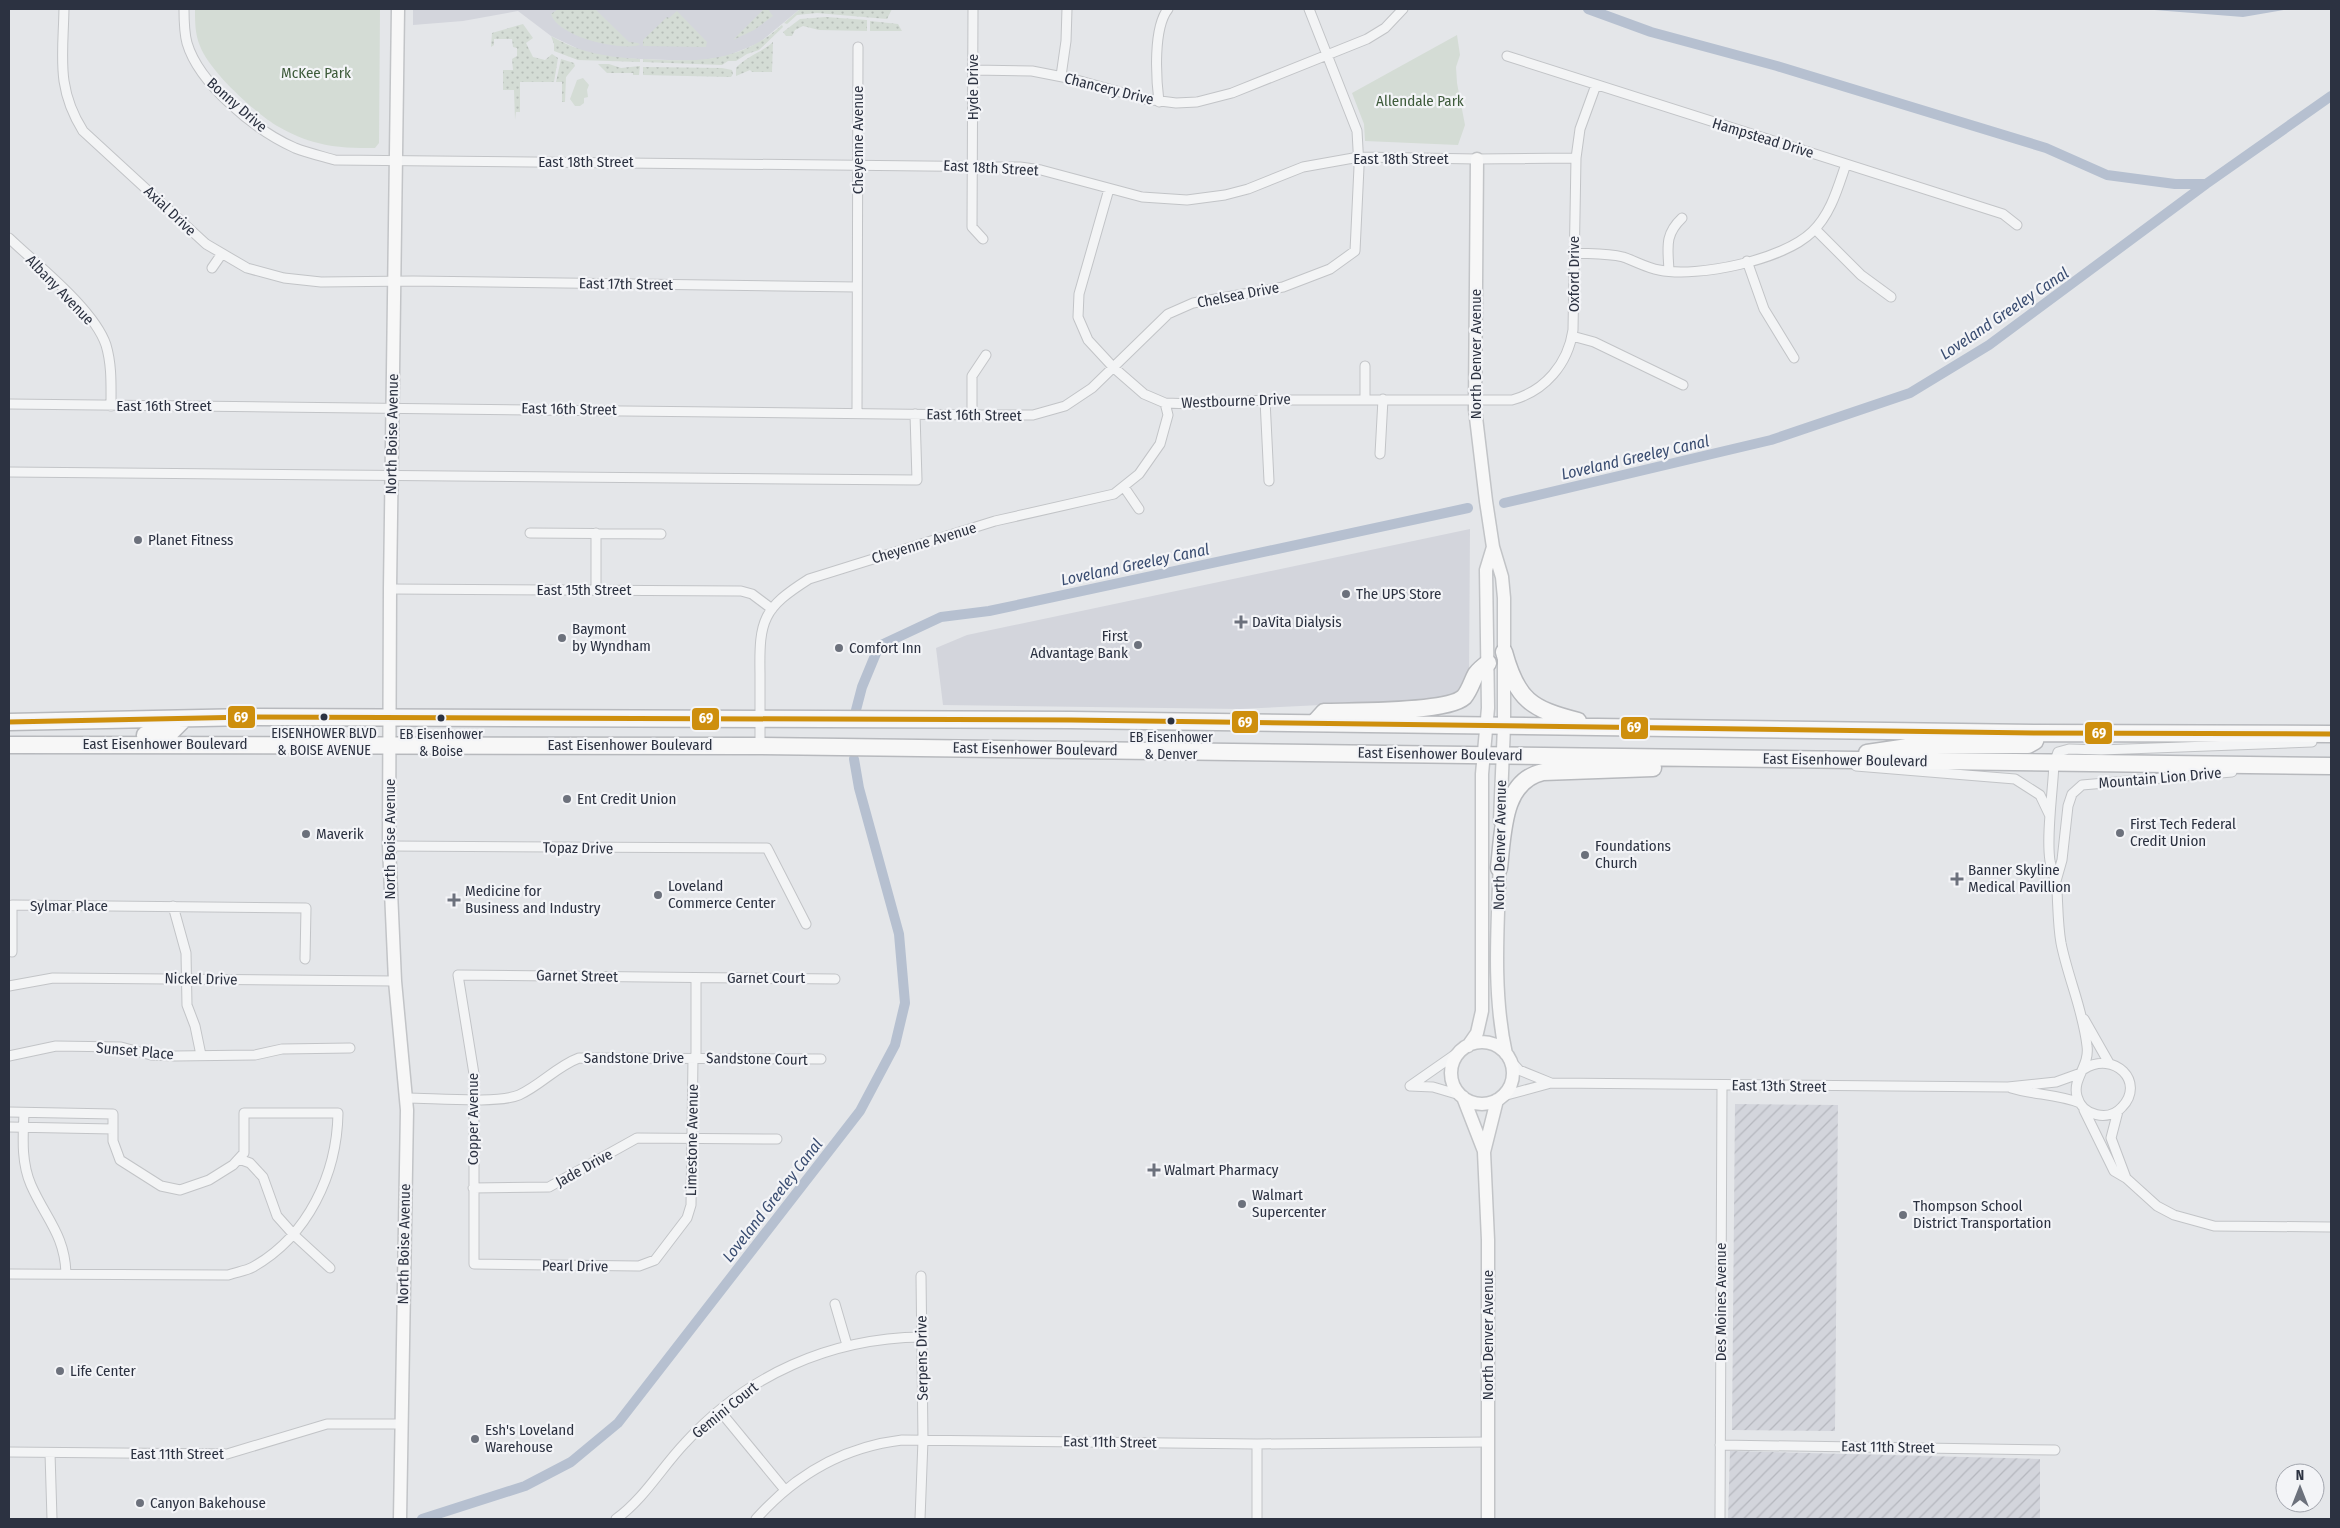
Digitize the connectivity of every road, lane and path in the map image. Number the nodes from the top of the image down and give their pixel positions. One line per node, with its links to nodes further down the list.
1 (64, 9): 30 (street, Axial Drive)
2 (184, 9): 19 (street, Bonny Drive)
3 (398, 9): 19 (street, North Boise Avenue)
4 (973, 9): 12 (street, Hyde Drive)
5 (1066, 9): 13 (street)
6 (1168, 9): 15 (street)
7 (1309, 9): 10 (street, Chelsea Drive)
8 (1403, 9): 10 (street, Chancery Drive)
9 (858, 47): 20 (street, Cheyenne Avenue)
10 (1327, 54): 15 (street, Chancery Drive); 16 (street, Chelsea Drive)
11 (1507, 56): 14 (street, Hampstead Drive)
12 (973, 70): 13 (street, Chancery Drive); 22 (street, Hyde Drive)
13 (1061, 76): 15 (street, Chancery Drive)
14 (1596, 85): 17 (street, Oxford Drive); 21 (street, Hampstead Drive)
15 (1159, 102)
16 (1359, 157): 18 (street, East 18th Street); 23 (street, East 18th Street); 41 (street, Chelsea Drive)
17 (1576, 158): 18 (street, East 18th Street); 29 (street, Oxford Drive)
18 (1477, 159): 46 (street, North Denver Avenue)
19 (396, 161): 20 (street, East 18th Street); 34 (street, North Boise Avenue)
20 (858, 164): 22 (street, East 18th Street); 35 (street, Cheyenne Avenue)
21 (1846, 164): 25 (street, Hampstead Drive); 26 (street)
22 (972, 166): 23 (street, East 18th Street); 28 (street, Hyde Drive)
23 (1109, 188): 41 (street, Westbourne Drive)
24 (1682, 218): 33 (street)
25 (2017, 225)
26 (1815, 229): 31 (street); 36 (street)
27 (9, 238): 49 (street, Albany Avenue)
28 (983, 239)
29 (1574, 253): 33 (street); 37 (street, Oxford Drive)
30 (221, 254): 32 (street); 34 (street, Axial Drive)
31 (1747, 262): 33 (street); 39 (street)
32 (212, 268)
33 (1669, 272)
34 (394, 280): 35 (street, East 17th Street); 50 (street, North Boise Avenue)
35 (857, 287): 51 (street, Cheyenne Avenue)
36 (1892, 297)
37 (1572, 336): 42 (street); 46 (street, Oxford Drive)
38 (986, 355): 53 (street)
39 (1794, 358)
40 (1366, 366): 43 (street)
41 (1113, 368): 47 (street, Westbourne Drive); 53 (street, East 16th Street)
42 (1683, 385)
43 (1366, 399): 44 (street, Westbourne Drive); 45 (street, Westbourne Drive)
44 (1383, 399): 46 (street, Westbourne Drive); 54 (street)
45 (1265, 400): 47 (street, Westbourne Drive); 57 (street)
46 (1475, 400): 63 (street, North Denver Avenue)
47 (1165, 402): 58 (street, Cheyenne Avenue)
48 (9, 404): 49 (street, East 16th Street)
49 (111, 406): 50 (street, East 16th Street)
50 (392, 407): 51 (street, East 16th Street); 56 (street, North Boise Avenue)
51 (857, 412): 52 (street, East 16th Street)
52 (915, 414): 53 (street, East 16th Street); 56 (street)
53 (972, 415)
54 (1380, 454)
55 (9, 472): 56 (street)
56 (392, 474): 64 (street, North Boise Avenue)
57 (1269, 481)
58 (1124, 487): 59 (street); 66 (street, Cheyenne Avenue)
59 (1139, 509)
60 (530, 533): 61 (street)
61 (596, 533): 62 (street); 65 (street)
62 (661, 534)
63 (1493, 547): 67 (street, North Denver Avenue); 68 (street, North Denver Avenue)
64 (390, 589): 65 (street, East 15th Street); 69 (street, North Boise Avenue)
65 (596, 590): 66 (street, East 15th Street)
66 (772, 609): 71 (street, Cheyenne Avenue)
67 (1504, 652): 75 (street, North Denver Avenue); 76 (highway)
68 (1488, 663): 73 (highway); 74 (street, North Denver Avenue)
69 (391, 718): 70 (highway, East Eisenhower Boulevard); 71 (highway, East Eisenhower Boulevard); 81 (street, North Boise Avenue)
70 (184, 719): 72 (highway, East Eisenhower Boulevard); 80 (highway)
71 (760, 721): 73 (highway, East Eisenhower Boulevard); 83 (street, Cheyenne Avenue)
72 (9, 722)
73 (1315, 723): 74 (highway, East Eisenhower Boulevard)
74 (1486, 726): 75 (highway, East Eisenhower Boulevard); 84 (street, North Denver Avenue)
75 (1504, 726): 76 (highway, East Eisenhower Boulevard); 85 (street, North Denver Avenue)
76 (1658, 728): 77 (highway, East Eisenhower Boulevard)
77 (2038, 733): 78 (highway, East Eisenhower Boulevard); 86 (highway)
78 (2331, 734)
79 (2331, 738): 87 (street)
80 (87, 744): 81 (highway, East Eisenhower Boulevard); 82 (highway, East Eisenhower Boulevard)
81 (390, 744): 83 (highway, East Eisenhower Boulevard); 91 (street, North Boise Avenue)
82 (9, 745)
83 (760, 746): 84 (highway, East Eisenhower Boulevard)
84 (1483, 755): 85 (highway, East Eisenhower Boulevard); 105 (street, North Denver Avenue)
85 (1501, 756): 86 (highway, East Eisenhower Boulevard); 92 (street, North Denver Avenue)
86 (1819, 760): 87 (highway, East Eisenhower Boulevard); 90 (street); 92 (highway)
87 (2054, 763): 89 (highway, East Eisenhower Boulevard); 90 (street, Mountain Lion Drive)
88 (2331, 765): 89 (highway, East Eisenhower Boulevard)
89 (2310, 766): 93 (street, Mountain Lion Drive)
90 (2051, 819): 93 (street, Mountain Lion Drive)
91 (389, 846): 95 (street, Topaz Drive); 102 (street, North Boise Avenue)
92 (1500, 868): 109 (street, North Denver Avenue)
93 (2056, 881): 104 (street, Mountain Lion Drive)
94 (173, 906): 96 (street, Sylmar Place); 97 (street, Sylmar Place); 100 (street)
95 (806, 924)
96 (12, 952)
97 (305, 959)
98 (458, 975): 99 (street, Garnet Street); 120 (street, Copper Avenue)
99 (696, 978): 101 (street, Garnet Court); 110 (street, Limestone Avenue)
100 (186, 979): 102 (street, Nickel Drive); 103 (street, Nickel Drive); 107 (street)
101 (836, 979)
102 (395, 981): 118 (street, North Boise Avenue)
103 (9, 986)
104 (2083, 1019): 112 (street, Mountain Lion Drive); 113 (street, Mountain Lion Drive)
105 (1465, 1047): 109 (street); 117 (street); 117 (street)
106 (350, 1048): 107 (street, Sunset Place)
107 (201, 1055): 108 (street, Sunset Place)
108 (9, 1056)
109 (1508, 1057): 114 (street, East 13th Street); 119 (street)
110 (694, 1058): 111 (street, Sandstone Court); 120 (street, Sandstone Drive); 128 (street, Limestone Avenue)
111 (821, 1059)
112 (2110, 1063): 113 (street); 122 (street)
113 (2083, 1071): 116 (street, East 13th Street); 121 (street)
114 (1551, 1084): 115 (street, East 13th Street); 119 (street, East 13th Street)
115 (1722, 1085): 116 (street, East 13th Street); 150 (street, Des Moines Avenue)
116 (2008, 1088): 121 (street, East 13th Street)
117 (1462, 1096): 119 (street); 130 (street, North Denver Avenue)
118 (407, 1098): 120 (street, Sandstone Drive); 146 (street, North Boise Avenue)
119 (1500, 1098): 130 (street, North Denver Avenue)
120 (474, 1099): 133 (street, Copper Avenue)
121 (2082, 1105): 122 (street); 132 (street)
122 (2118, 1111): 132 (street)
123 (9, 1112): 124 (street)
124 (24, 1113): 126 (street); 127 (street)
125 (9, 1127): 126 (street)
126 (24, 1128): 127 (street); 140 (street)
127 (113, 1129): 131 (street)
128 (692, 1138): 129 (street, Jade Drive); 133 (street, Jade Drive); 136 (street, Limestone Avenue)
129 (777, 1139)
130 (1484, 1152): 148 (street, North Denver Avenue)
131 (238, 1159): 135 (street); 135 (street)
132 (2126, 1178): 134 (street)
133 (473, 1188): 137 (street, Copper Avenue)
134 (2331, 1227)
135 (294, 1235): 138 (street); 140 (street)
136 (666, 1245): 137 (street, Pearl Drive)
137 (474, 1264)
138 (330, 1268)
139 (9, 1274): 140 (street)
140 (66, 1274)
141 (921, 1276): 143 (street, Serpens Drive)
142 (835, 1304): 144 (street)
143 (922, 1337): 144 (street, Gemini Court); 147 (street, Serpens Drive)
144 (847, 1345): 145 (street, Gemini Court)
145 (720, 1411): 154 (street); 157 (street, Gemini Court)
146 (402, 1424): 153 (street, East 11th Street); 155 (street, North Boise Avenue)
147 (923, 1440): 149 (street, East 11th Street); 154 (street, East 11th Street); 159 (street, Serpens Drive)
148 (1488, 1442): 149 (street, East 11th Street); 161 (street, North Denver Avenue)
149 (1257, 1444): 160 (street)
150 (1720, 1445): 151 (street, East 11th Street); 162 (street, Des Moines Avenue)
151 (2055, 1450)
152 (9, 1452): 153 (street, East 11th Street)
153 (50, 1453): 156 (street)
154 (785, 1490): 158 (street, East 11th Street)
155 (400, 1516)
156 (52, 1519)
157 (616, 1519)
158 (756, 1519)
159 (920, 1519)
160 (1256, 1519)
161 (1488, 1519)
162 (1720, 1519)

